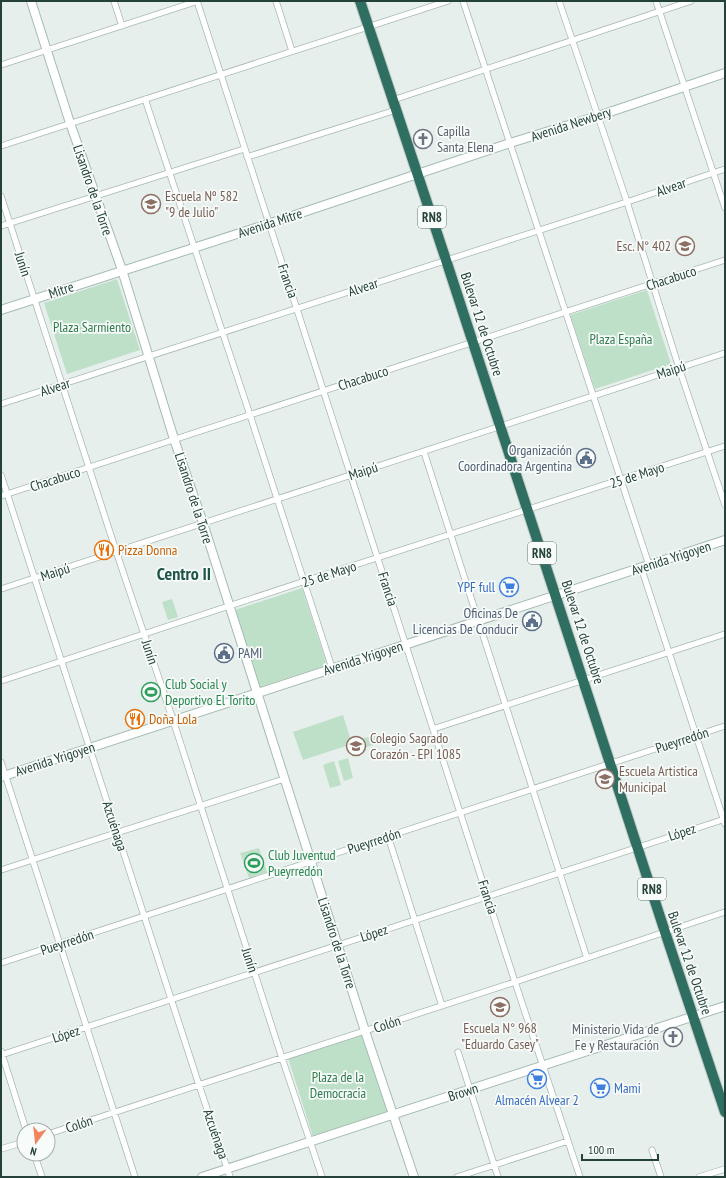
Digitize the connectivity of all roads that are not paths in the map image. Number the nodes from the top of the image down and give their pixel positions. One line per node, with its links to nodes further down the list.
1 (31, 1): 15 (main road, Lisandro de la Torre)
2 (114, 1): 12 (street)
3 (197, 1): 12 (street); 20 (street, Francia)
4 (276, 1): 16 (street)
5 (360, 1): 13 (highway, Bulevar 12 de Octubre / RN8)
6 (448, 1): 13 (street)
7 (464, 1): 18 (street)
8 (559, 1): 14 (street)
9 (656, 1): 11 (street)
10 (691, 1): 11 (street)
11 (659, 11): 14 (street); 21 (street)
12 (122, 26): 15 (street)
13 (368, 27): 16 (street); 23 (highway, Bulevar 12 de Octubre / RN8)
14 (572, 41): 18 (street); 25 (street)
15 (47, 50): 17 (street); 26 (main road, Lisandro de la Torre)
16 (292, 51): 20 (street)
17 (1, 65)
18 (485, 69): 23 (street); 27 (street)
19 (725, 73): 21 (main road, Avenida Newbery)
20 (220, 74): 22 (street); 29 (street, Francia)
21 (684, 86): 25 (main road, Avenida Newbery); 33 (street)
22 (145, 99): 26 (street); 32 (street)
23 (393, 100): 24 (highway, Bulevar 12 de Octubre / RN8)
24 (396, 110): 30 (street); 34 (highway, Bulevar 12 de Octubre / RN8)
25 (598, 116): 27 (main road, Avenida Newbery); 37 (street)
26 (70, 123): 28 (street); 36 (main road, Lisandro de la Torre)
27 (510, 143): 34 (main road, Avenida Newbery); 42 (street)
28 (1, 146)
29 (244, 149): 30 (street, Francia); 32 (street)
30 (246, 157): 40 (street, Francia)
31 (725, 169): 33 (street, Alvear)
32 (169, 173): 36 (street); 43 (street)
33 (713, 173): 37 (street, Alvear); 38 (street)
34 (417, 174): 40 (main road, Avenida Mitre); 44 (highway, Bulevar 12 de Octubre / RN8)
35 (1, 196): 39 (street, Junín)
36 (95, 196): 39 (street); 46 (main road, Lisandro de la Torre)
37 (627, 202): 42 (street, Alvear); 47 (street)
38 (725, 208)
39 (10, 223): 41 (street); 48 (street, Junín)
40 (268, 224): 43 (main road, Avenida Mitre); 49 (street, Francia)
41 (1, 226)
42 (538, 230): 44 (street, Alvear); 51 (street)
43 (195, 247): 46 (main road, Avenida Mitre); 52 (street)
44 (446, 260): 49 (street, Alvear); 53 (highway, Bulevar 12 de Octubre / RN8)
45 (725, 260): 47 (street, Chacabuco)
46 (122, 270): 48 (main road, Mitre); 55 (main road, Lisandro de la Torre)
47 (654, 284): 51 (street, Chacabuco); 56 (street)
48 (34, 299): 50 (main road, Mitre); 57 (street, Junín)
49 (297, 308): 52 (street, Alvear); 58 (street, Francia)
50 (1, 310)
51 (566, 313): 53 (street, Chacabuco); 59 (street)
52 (223, 332): 55 (street, Alvear); 61 (street)
53 (473, 342): 58 (street, Chacabuco); 62 (highway, Bulevar 12 de Octubre / RN8)
54 (725, 353): 56 (street, Maipú)
55 (149, 356): 57 (street, Alvear); 63 (main road, Lisandro de la Torre)
56 (679, 368): 59 (street, Maipú); 66 (street)
57 (62, 384): 60 (street, Alvear); 67 (street, Junín)
58 (323, 391): 61 (street, Chacabuco); 69 (street, Francia)
59 (594, 396): 62 (street, Maipú); 70 (street)
60 (1, 404)
61 (250, 414): 63 (street, Chacabuco); 73 (street)
62 (500, 426): 65 (street, Maipú); 75 (highway, Bulevar 12 de Octubre / RN8)
63 (174, 439): 67 (street, Chacabuco); 76 (main road, Lisandro de la Torre)
64 (725, 446): 66 (street, 25 de Mayo)
65 (424, 452): 69 (street, Maipú); 77 (street)
66 (707, 452): 70 (street, 25 de Mayo); 74 (street)
67 (90, 468): 71 (street, Chacabuco); 79 (street, Junín)
68 (1, 475): 71 (street, Azcuénaga)
69 (350, 475): 73 (street, Maipú); 80 (street, Francia)
70 (621, 480): 75 (street, 25 de Mayo); 81 (street)
71 (7, 494): 72 (street, Chacabuco); 82 (street, Azcuénaga)
72 (1, 496)
73 (278, 499): 76 (street, Maipú); 83 (street)
74 (725, 504)
75 (528, 510): 77 (street, 25 de Mayo); 85 (highway, Bulevar 12 de Octubre / RN8)
76 (203, 524): 79 (street, Maipú); 86 (main road, Lisandro de la Torre)
77 (451, 535): 80 (street, 25 de Mayo); 87 (street)
78 (725, 540): 81 (main road, Avenida Yrigoyen)
79 (116, 551): 82 (street, Maipú); 89 (street, Junín)
80 (378, 558): 83 (street, 25 de Mayo); 90 (street, Francia)
81 (645, 566): 85 (main road, Avenida Yrigoyen); 91 (street)
82 (35, 578): 84 (street, Maipú); 92 (street, Azcuénaga)
83 (305, 581): 86 (street, 25 de Mayo); 93 (street)
84 (1, 589)
85 (556, 596): 87 (main road, Avenida Yrigoyen); 94 (highway, Bulevar 12 de Octubre / RN8)
86 (229, 607): 89 (street, 25 de Mayo); 96 (main road, Lisandro de la Torre)
87 (478, 621): 90 (main road, Avenida Yrigoyen); 97 (street)
88 (725, 634): 91 (street)
89 (144, 635): 92 (street, 25 de Mayo); 98 (street, Junín)
90 (406, 645): 93 (main road, Avenida Yrigoyen); 100 (street, Francia)
91 (668, 653): 94 (street); 101 (street)
92 (61, 661): 95 (street, 25 de Mayo); 102 (street, Azcuénaga)
93 (332, 668): 96 (main road, Avenida Yrigoyen)
94 (584, 680): 97 (street); 104 (highway, Bulevar 12 de Octubre / RN8)
95 (1, 682)
96 (256, 692): 98 (main road, Avenida Yrigoyen); 106 (main road, Lisandro de la Torre)
97 (505, 706): 100 (street); 107 (street)
98 (173, 720): 102 (main road, Avenida Yrigoyen); 108 (street, Junín)
99 (725, 726): 101 (street, Pueyrredón)
100 (433, 729): 109 (street, Francia)
101 (696, 736): 104 (street, Pueyrredón); 110 (street)
102 (90, 748): 105 (main road, Avenida Yrigoyen); 111 (street, Azcuénaga)
103 (1, 762): 105 (street)
104 (611, 763): 107 (street, Pueyrredón); 113 (highway, Bulevar 12 de Octubre / RN8)
105 (3, 776): 114 (street)
106 (284, 780): 108 (street); 115 (main road, Lisandro de la Torre)
107 (533, 789): 109 (street, Pueyrredón); 117 (street)
108 (200, 807): 111 (street); 118 (street, Junín)
109 (460, 813): 112 (street, Pueyrredón); 119 (street, Francia)
110 (724, 820): 113 (street, López)
111 (118, 833): 114 (street); 121 (street, Azcuénaga)
112 (388, 836): 115 (street, Pueyrredón); 122 (street)
113 (638, 847): 117 (street, López); 123 (highway, Bulevar 12 de Octubre / RN8)
114 (32, 860): 116 (street); 124 (street)
115 (311, 862): 118 (street, Pueyrredón); 125 (main road, Lisandro de la Torre)
116 (1, 870)
117 (560, 872): 119 (street, López); 126 (street)
118 (227, 889): 121 (street, Pueyrredón); 128 (street, Junín)
119 (488, 896): 122 (street, López); 129 (street, Francia)
120 (725, 912): 123 (street, Colón)
121 (145, 916): 124 (street, Pueyrredón); 130 (street, Azcuénaga)
122 (415, 920): 125 (street, López); 131 (street)
123 (665, 932): 126 (street, Colón); 133 (highway, Bulevar 12 de Octubre / RN8)
124 (59, 944): 127 (street, Pueyrredón); 134 (street)
125 (338, 945): 128 (street, López); 135 (main road, Lisandro de la Torre)
126 (587, 958): 129 (street, Colón)
127 (1, 964)
128 (254, 972): 130 (street, López); 138 (street, Junín)
129 (515, 982): 131 (street, Colón); 139 (street, Francia)
130 (172, 999): 134 (street, López); 140 (street, Azcuénaga)
131 (442, 1006): 135 (street, Colón)
132 (725, 1006): 133 (main road, Brown)
133 (694, 1016): 139 (main road, Brown); 142 (highway, Bulevar 12 de Octubre / RN8)
134 (86, 1027): 137 (street, López); 144 (street)
135 (365, 1031): 138 (street, Colón); 145 (main road, Lisandro de la Torre)
136 (458, 1052): 141 (street)
137 (1, 1054): 146 (street)
138 (282, 1058): 140 (street, Colón); 149 (street, Junín)
139 (543, 1066): 141 (main road, Brown); 148 (street, Francia)
140 (199, 1085): 144 (street, Colón); 155 (street, Azcuénaga)
141 (469, 1090): 145 (main road, Brown); 154 (street)
142 (722, 1092): 143 (highway, Bulevar 12 de Octubre / RN8)
143 (725, 1112)
144 (113, 1113): 147 (street, Colón); 158 (street)
145 (394, 1114): 149 (main road, Brown); 162 (main road, Lisandro de la Torre)
146 (23, 1122)
147 (56, 1131)
148 (568, 1140): 154 (street); 165 (street, Francia)
149 (310, 1142): 155 (main road, Brown); 161 (street, Junín)
150 (16, 1144): 151 (street)
151 (1, 1149)
152 (652, 1150): 166 (street)
153 (37, 1162): 157 (street)
154 (494, 1165): 163 (street); 164 (street)
155 (227, 1169): 159 (main road, Brown); 160 (street, Azcuénaga)
156 (725, 1169): 167 (street)
157 (42, 1177)
158 (135, 1177)
159 (202, 1177)
160 (230, 1177)
161 (322, 1177)
162 (414, 1177)
163 (457, 1177)
164 (498, 1177)
165 (580, 1177)
166 (661, 1177)
167 (699, 1177)

